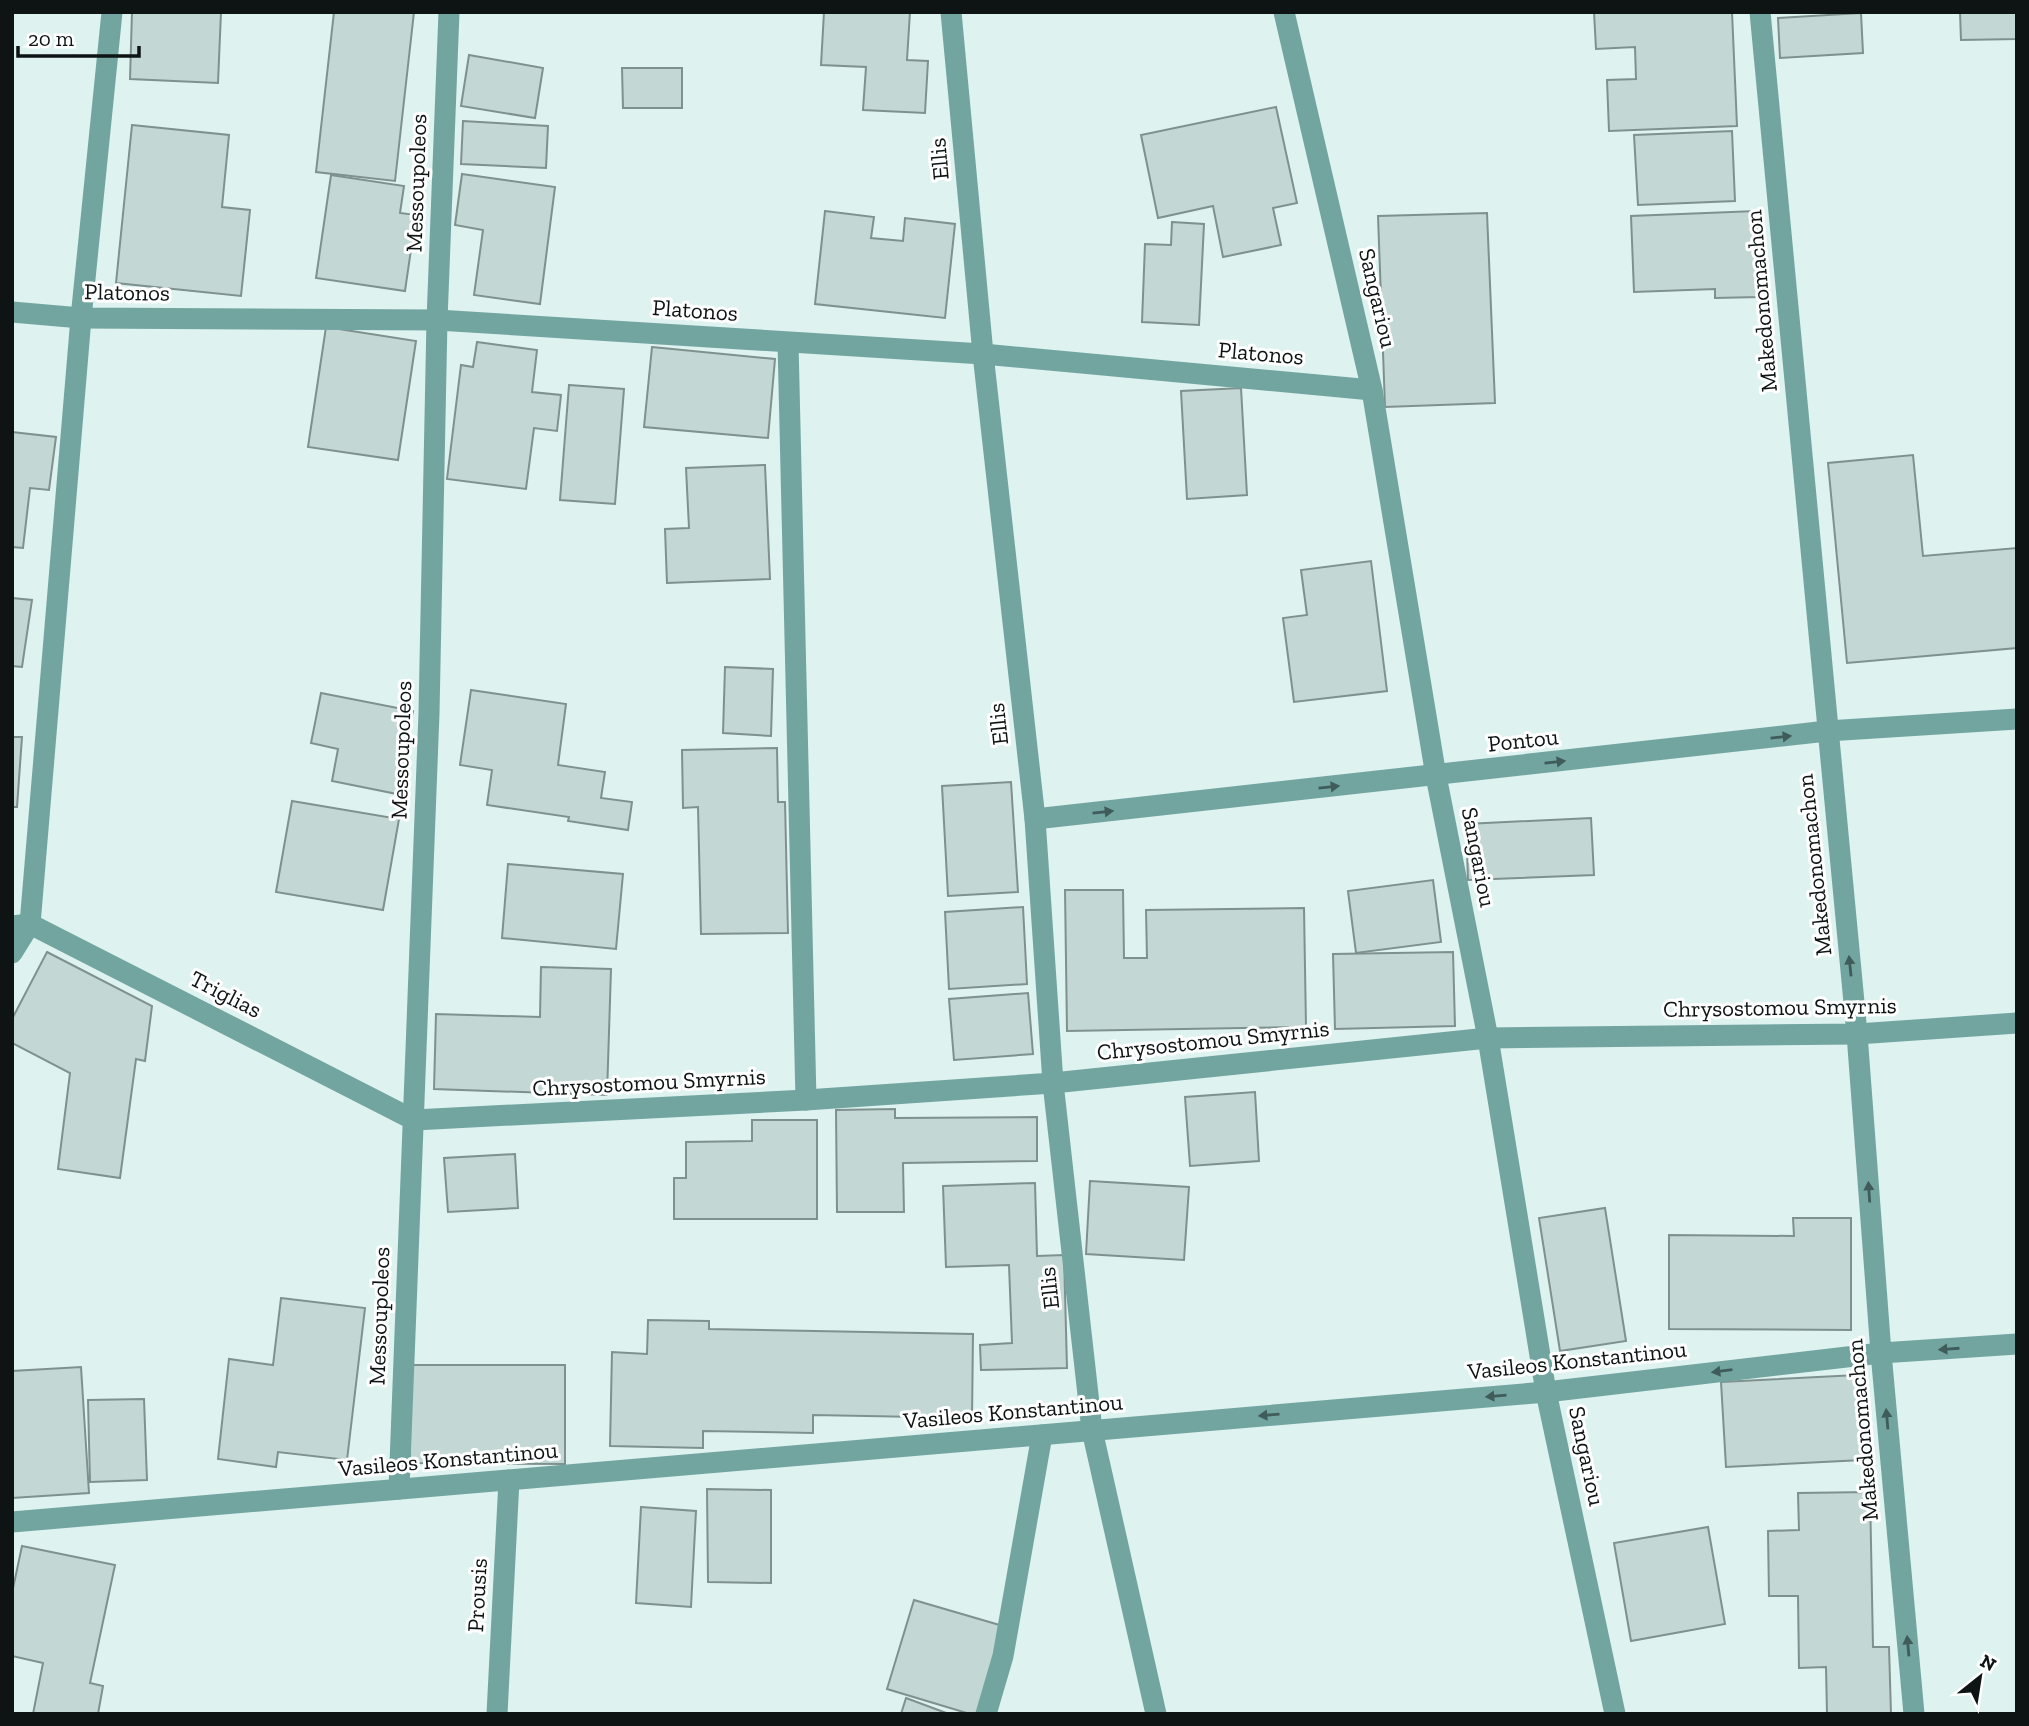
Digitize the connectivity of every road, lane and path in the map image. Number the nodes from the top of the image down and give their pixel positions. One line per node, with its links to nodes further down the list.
1 (112, 12): 7 (street)
2 (449, 12): 8 (street, Messoupoleos)
3 (951, 12): 10 (street, Ellis)
4 (1284, 12): 11 (street, Sangariou)
5 (1760, 12): 13 (street, Makedonomachon)
6 (12, 312): 7 (street, Platonos)
7 (81, 318): 8 (street, Platonos); 16 (street)
8 (437, 320): 9 (street, Platonos); 23 (street, Messoupoleos)
9 (788, 343): 10 (street, Platonos); 22 (street)
10 (983, 354): 11 (street, Platonos); 15 (street, Ellis)
11 (1372, 390): 14 (street, Sangariou)
12 (2017, 719): 13 (street, Pontou)
13 (1827, 732): 14 (street, Pontou, one-way to 13); 19 (street, Makedonomachon, one-way to 13)
14 (1436, 776): 15 (street, Pontou, one-way to 14); 20 (street, Sangariou)
15 (1035, 819): 21 (street, Ellis)
16 (21, 925): 17 (street); 23 (street, Triglias)
17 (12, 953)
18 (2017, 1023): 19 (street, Chrysostomou Smyrnis)
19 (1857, 1034): 20 (street, Chrysostomou Smyrnis); 25 (street, Makedonomachon, one-way to 19)
20 (1488, 1038): 21 (street, Chrysostomou Smyrnis); 26 (street, Sangariou)
21 (1053, 1083): 22 (street, Chrysostomou Smyrnis); 27 (street, Ellis)
22 (806, 1100): 23 (street, Chrysostomou Smyrnis)
23 (414, 1120): 30 (street, Messoupoleos)
24 (2017, 1344): 25 (street, Vasileos Konstantinou, one-way to 25)
25 (1881, 1353): 26 (street, Vasileos Konstantinou, one-way to 26); 36 (street, Makedonomachon, one-way to 25)
26 (1546, 1392): 27 (street, Vasileos Konstantinou, one-way to 27); 35 (street, Sangariou)
27 (1092, 1430): 28 (street, Vasileos Konstantinou); 34 (street, Ellis)
28 (1042, 1435): 29 (street, Vasileos Konstantinou); 33 (street)
29 (509, 1480): 30 (street, Vasileos Konstantinou); 32 (street, Prousis)
30 (398, 1489): 31 (street, Vasileos Konstantinou)
31 (12, 1522)
32 (497, 1714)
33 (986, 1714)
34 (1156, 1714)
35 (1615, 1714)
36 (1914, 1714)

